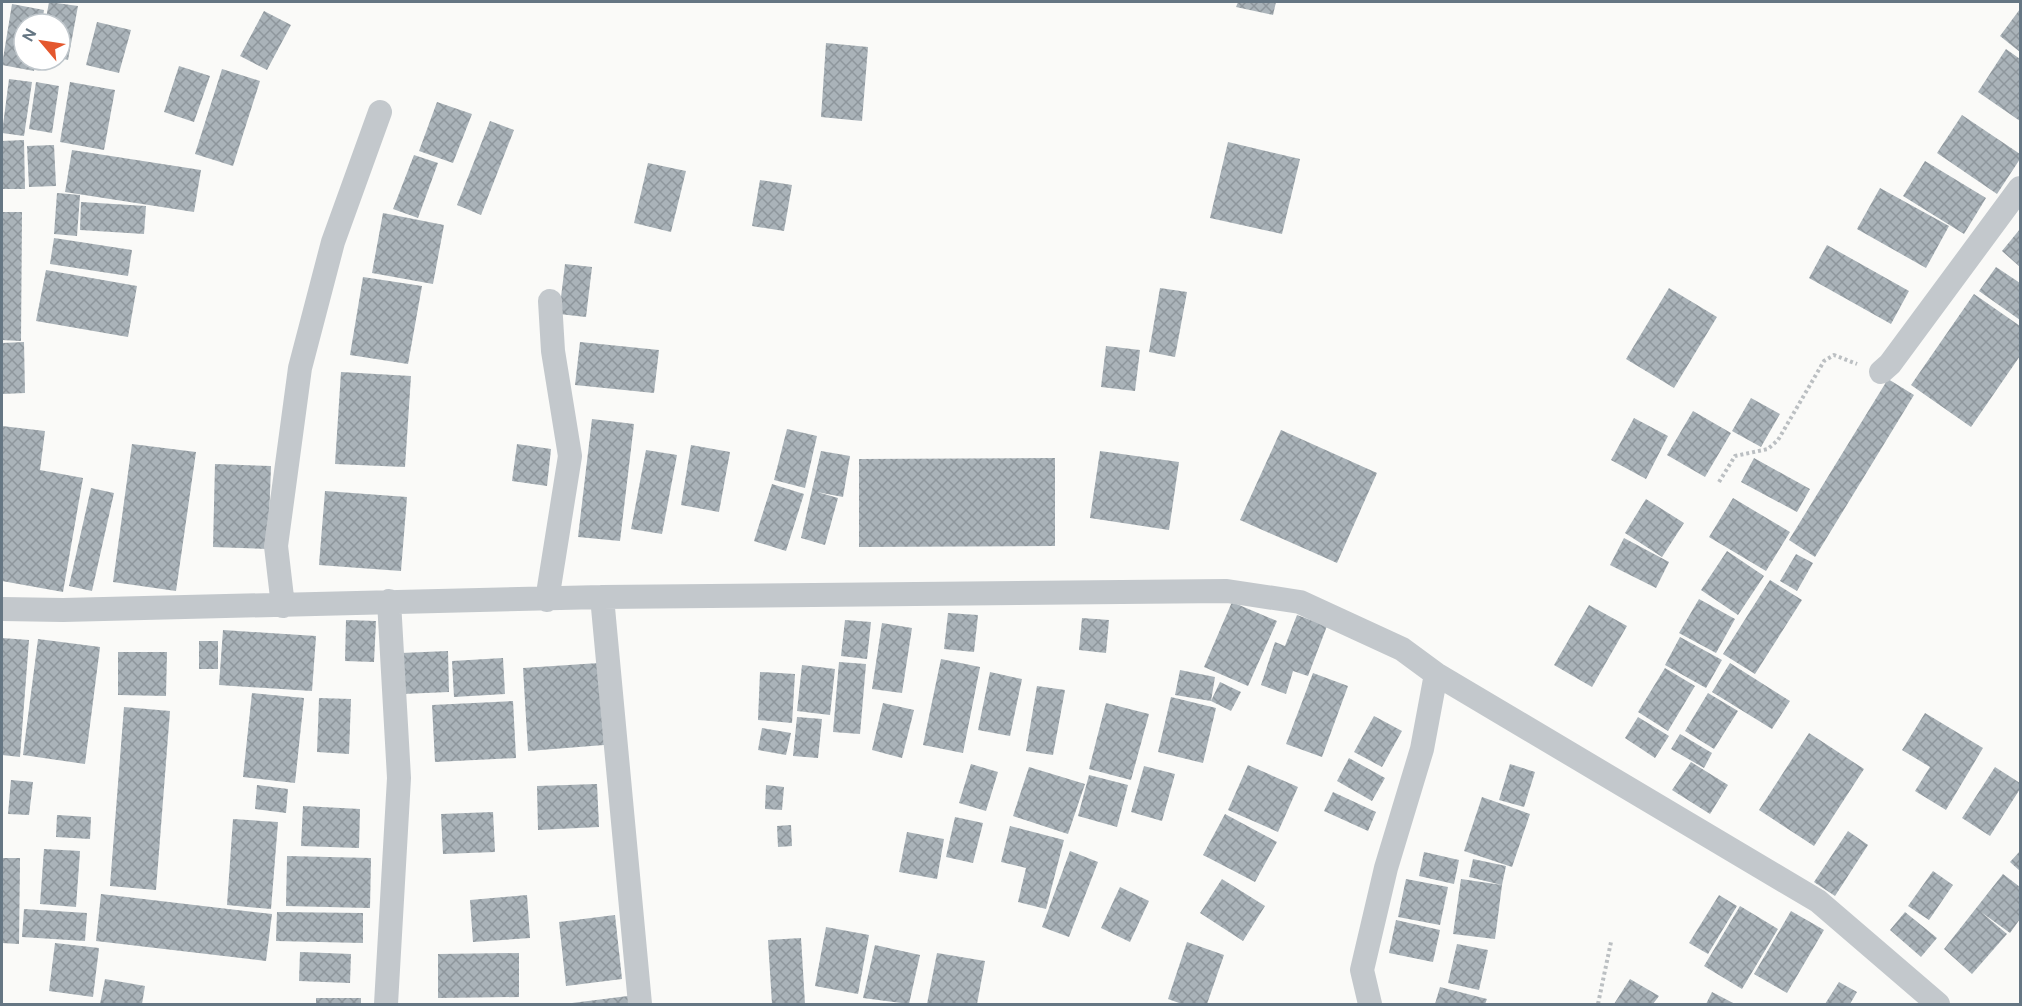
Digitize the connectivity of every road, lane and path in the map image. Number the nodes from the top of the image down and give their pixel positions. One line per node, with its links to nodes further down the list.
1 (380, 112): 9 (street)
2 (2020, 188): 4 (street)
3 (550, 302): 7 (street)
4 (1881, 372): 5 (path)
5 (1719, 482)
6 (602, 597): 7 (street); 11 (street); 15 (street)
7 (547, 600): 8 (street)
8 (388, 601): 9 (street); 14 (street)
9 (283, 606): 10 (street)
10 (2, 609)
11 (1436, 674): 13 (street); 16 (street)
12 (1611, 942): 17 (path)
13 (1912, 995): 18 (street)
14 (386, 1005)
15 (640, 1005)
16 (1370, 1005)
17 (1598, 1005)
18 (1938, 1005)

